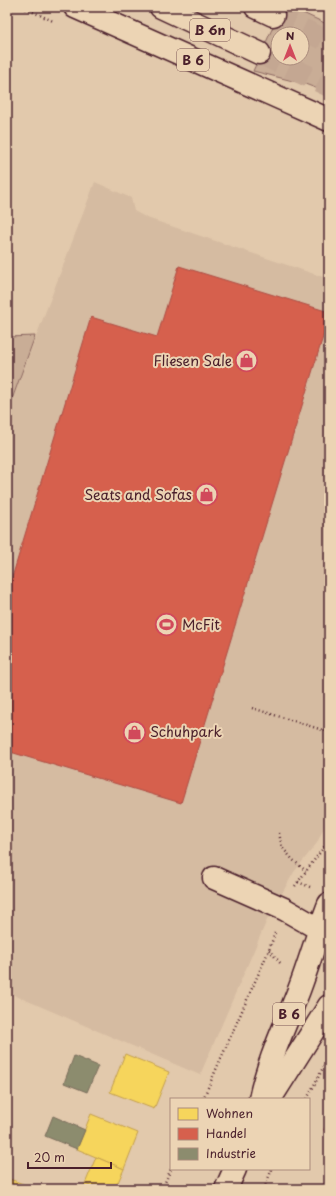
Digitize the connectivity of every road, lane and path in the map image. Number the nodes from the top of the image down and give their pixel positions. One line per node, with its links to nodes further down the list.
1 (75, 7): 4 (main road, B 6)
2 (161, 7): 3 (main road, B 6n)
3 (259, 53)
4 (329, 120)
5 (252, 708): 6 (path)
6 (329, 732)
7 (279, 833): 9 (path)
8 (329, 837): 9 (path)
9 (306, 871): 12 (path)
10 (214, 878): 12 (main road)
11 (329, 904): 13 (main road, B 6)
12 (284, 909): 13 (main road); 16 (path)
13 (326, 934): 17 (main road, B 6)
14 (329, 1006): 18 (main road, B 6)
15 (326, 1061): 19 (path)
16 (203, 1098)
17 (260, 1098)
18 (271, 1098)
19 (307, 1098)
20 (171, 1170): 23 (path)
21 (235, 1170): 24 (main road)
22 (272, 1170): 25 (path)
23 (162, 1189)
24 (226, 1189)
25 (264, 1189)

